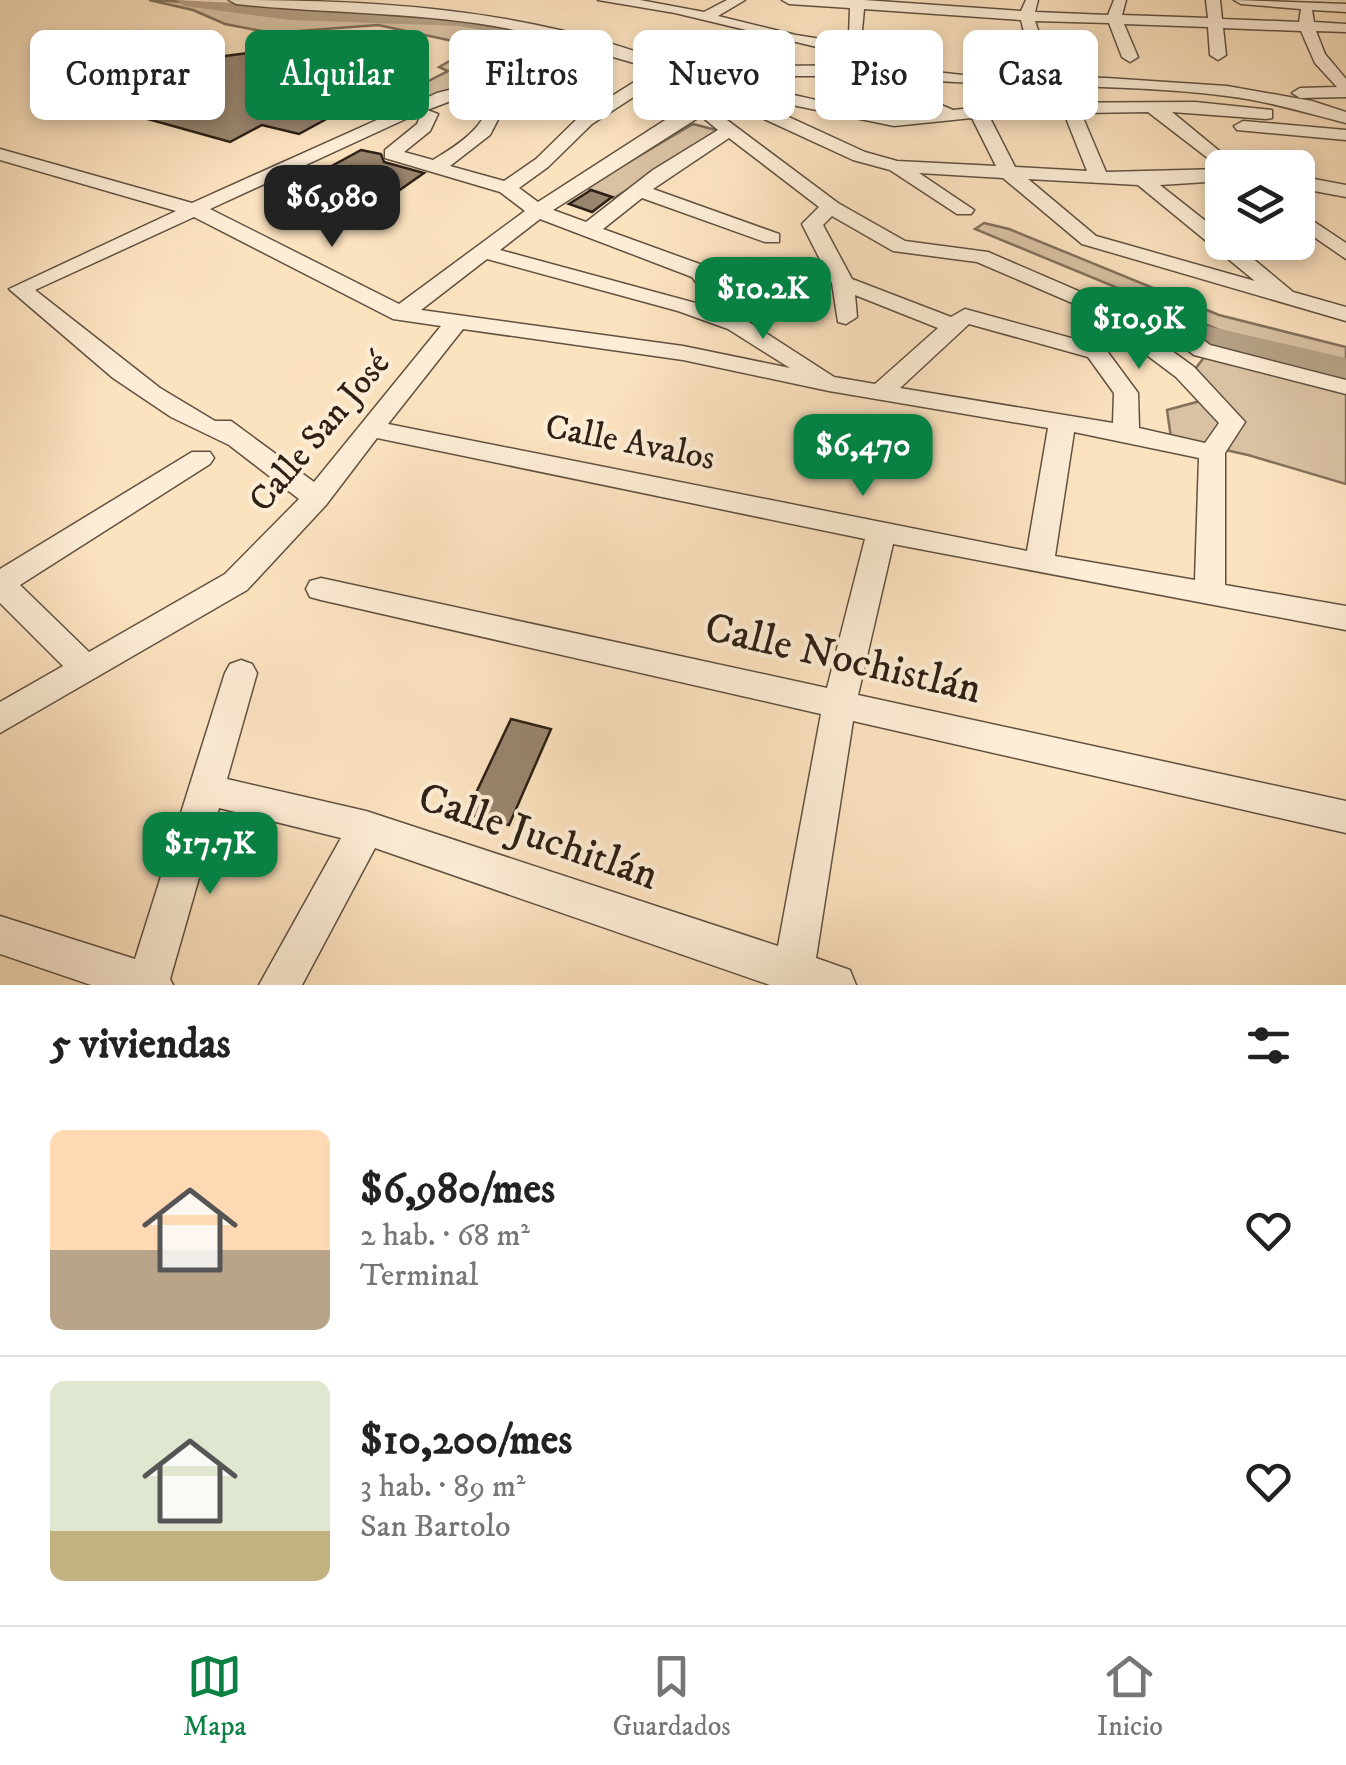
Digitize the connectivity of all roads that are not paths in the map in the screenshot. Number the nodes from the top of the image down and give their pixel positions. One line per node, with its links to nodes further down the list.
1 (236, 0): 11 (street)
2 (605, 0): 10 (street)
3 (738, 0): 15 (street)
4 (790, 0): 8 (street)
5 (1120, 0): 17 (street)
6 (1212, 0): 18 (street)
7 (1240, 0): 9 (street)
8 (856, 2): 12 (street); 23 (street)
9 (1306, 2): 14 (street); 19 (street)
10 (642, 4): 15 (street); 16 (street)
11 (367, 5): 21 (street)
12 (941, 5): 13 (street)
13 (1030, 8): 17 (street)
14 (1346, 8)
15 (706, 16): 22 (street)
16 (618, 17)
17 (1114, 17): 18 (street); 30 (street)
18 (1212, 22): 19 (street); 29 (street)
19 (1306, 26): 20 (street); 34 (street)
20 (1346, 28)
21 (534, 30)
22 (749, 30)
23 (856, 30)
24 (815, 47): 27 (street)
25 (795, 49): 27 (street)
26 (795, 50): 27 (street)
27 (798, 50): 28 (street)
28 (815, 55)
29 (1218, 55)
30 (1130, 57)
31 (1098, 73): 34 (street)
32 (1098, 85): 39 (street)
33 (633, 90): 65 (street)
34 (1346, 90)
35 (815, 93): 38 (street)
36 (449, 95): 70 (street)
37 (795, 101): 38 (street)
38 (804, 103): 56 (street)
39 (1312, 106): 41 (street); 46 (street)
40 (1098, 109): 41 (street)
41 (1155, 110): 53 (street)
42 (943, 112): 45 (street)
43 (430, 114): 59 (street)
44 (963, 114): 45 (street)
45 (952, 115): 56 (street)
46 (1346, 118)
47 (494, 120): 59 (street)
48 (677, 120): 71 (street, Calle San José)
49 (723, 120): 54 (street)
50 (779, 120): 56 (street)
51 (982, 120): 60 (street)
52 (1076, 120): 62 (street)
53 (1172, 120): 55 (street); 57 (street)
54 (730, 130): 66 (street); 68 (street)
55 (1346, 136)
56 (895, 144): 60 (street); 69 (street)
57 (1210, 150)
58 (0, 154): 70 (street)
59 (434, 167): 65 (street)
60 (1008, 172): 62 (street); 80 (street)
61 (1205, 176): 63 (street)
62 (1098, 178): 63 (street)
63 (1143, 180): 80 (street)
64 (1315, 185): 67 (street)
65 (507, 188): 71 (street)
66 (638, 190): 72 (street); 74 (street)
67 (1346, 191)
68 (832, 207): 77 (street); 81 (street)
69 (964, 210)
70 (198, 211): 78 (street); 82 (street)
71 (538, 211): 72 (street); 75 (street, Calle San José)
72 (589, 230): 87 (street)
73 (1315, 230): 76 (street)
74 (772, 238)
75 (485, 252): 82 (street, Calle San José); 87 (street)
76 (1346, 253)
77 (843, 283): 84 (street); 85 (street)
78 (10, 286): 98 (street)
79 (1346, 296): 80 (street)
80 (1293, 301): 83 (street)
81 (1098, 308): 88 (street); 89 (street)
82 (401, 314): 86 (street)
83 (1346, 314)
84 (846, 318)
85 (959, 321): 92 (street); 95 (street)
86 (455, 324): 90 (street); 94 (street, Calle San José)
87 (736, 324): 90 (street)
88 (1202, 350): 89 (street); 91 (street)
89 (1184, 372): 96 (street)
90 (830, 384): 92 (street)
91 (1346, 387)
92 (882, 391): 93 (street)
93 (1062, 424): 95 (street); 100 (street)
94 (370, 429): 98 (street, Calle San José); 99 (street, Calle Avalos)
95 (1126, 434): 96 (street)
96 (1212, 453): 103 (street)
97 (201, 458): 101 (street)
98 (316, 498): 105 (street, Calle San José)
99 (881, 533): 100 (street, Calle Avalos); 107 (street)
100 (1040, 564): 103 (street, Calle Avalos)
101 (0, 583): 105 (street)
102 (321, 589): 107 (street, Calle Nochistlán)
103 (1210, 593): 104 (street, Calle Avalos)
104 (1346, 618)
105 (86, 669): 108 (street, Calle San José)
106 (241, 673): 109 (street)
107 (839, 704): 110 (street, Calle Nochistlán); 113 (street)
108 (0, 719)
109 (207, 790): 111 (street, Calle Juchitlán); 114 (street)
110 (1346, 817)
111 (366, 828): 113 (street, Calle Juchitlán); 115 (street)
112 (0, 936): 114 (street)
113 (792, 980): 116 (street, Calle Juchitlán)
114 (150, 984)
115 (280, 985)
116 (834, 985)

